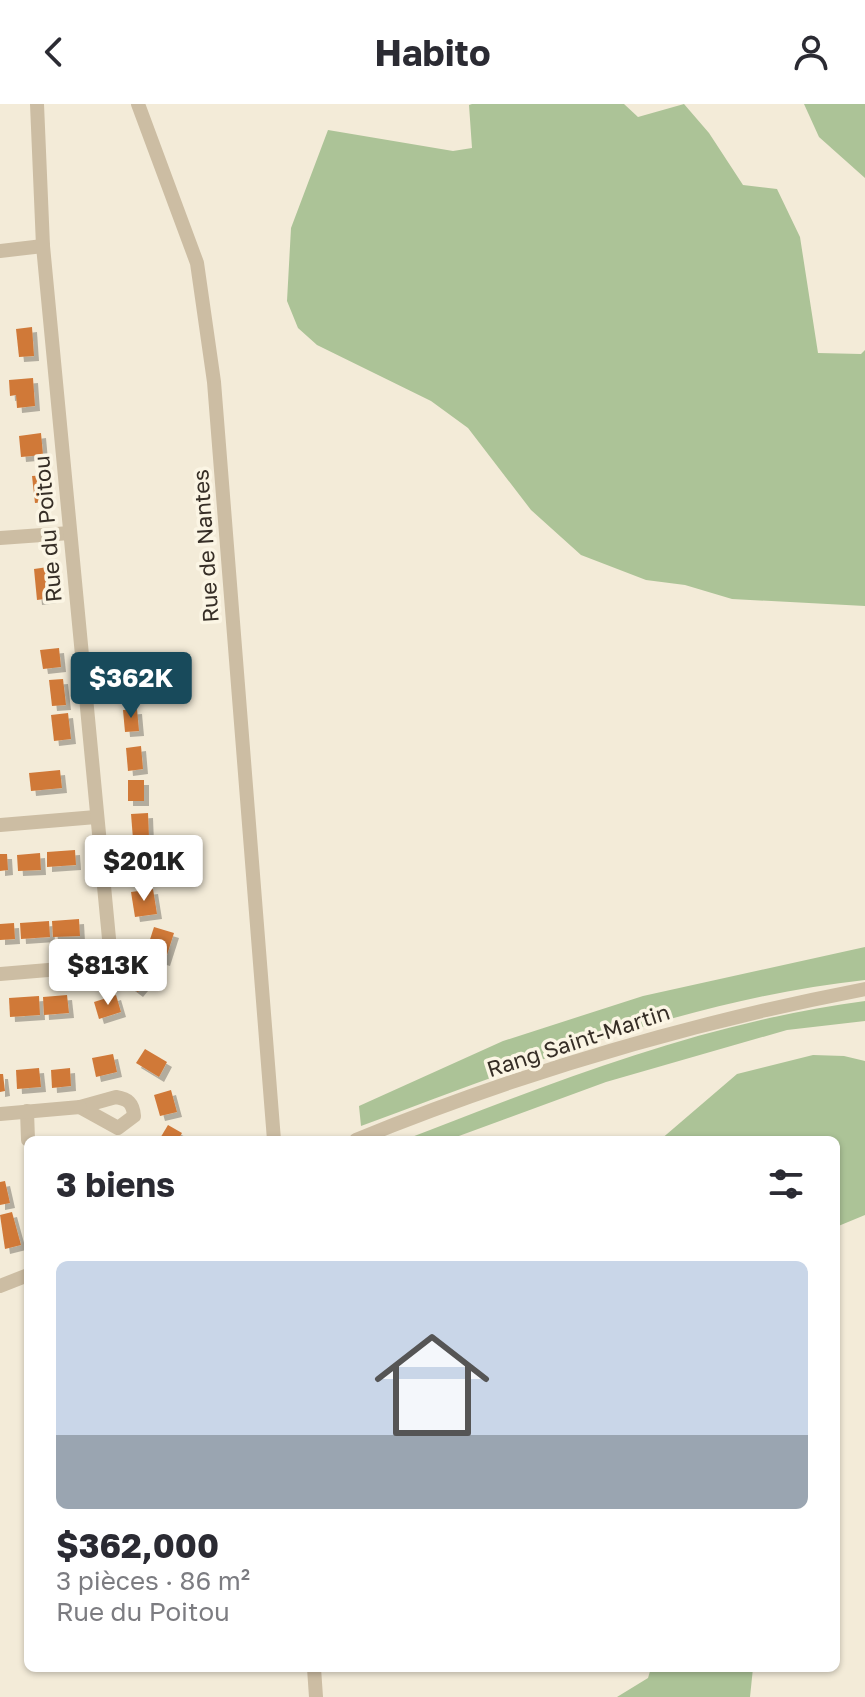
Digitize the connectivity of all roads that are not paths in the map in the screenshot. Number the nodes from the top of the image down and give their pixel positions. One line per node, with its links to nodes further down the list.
1 (37, 104): 3 (street, Rue du Poitou)
2 (138, 104): 15 (street, Rue de Nantes)
3 (43, 246): 4 (street); 5 (street, Rue du Poitou)
4 (0, 251)
5 (70, 533): 6 (street); 7 (street, Rue du Poitou)
6 (0, 538)
7 (96, 817): 8 (street); 9 (street, Rue du Poitou)
8 (0, 825)
9 (0, 974)
10 (865, 989): 16 (street, Rang Saint-Martin)
11 (80, 1107): 12 (street)
12 (27, 1111): 13 (street); 14 (street)
13 (0, 1114)
14 (28, 1136)
15 (274, 1136)
16 (367, 1136)
17 (24, 1277): 18 (street)
18 (0, 1286)
19 (314, 1672): 20 (street)
20 (316, 1697)

